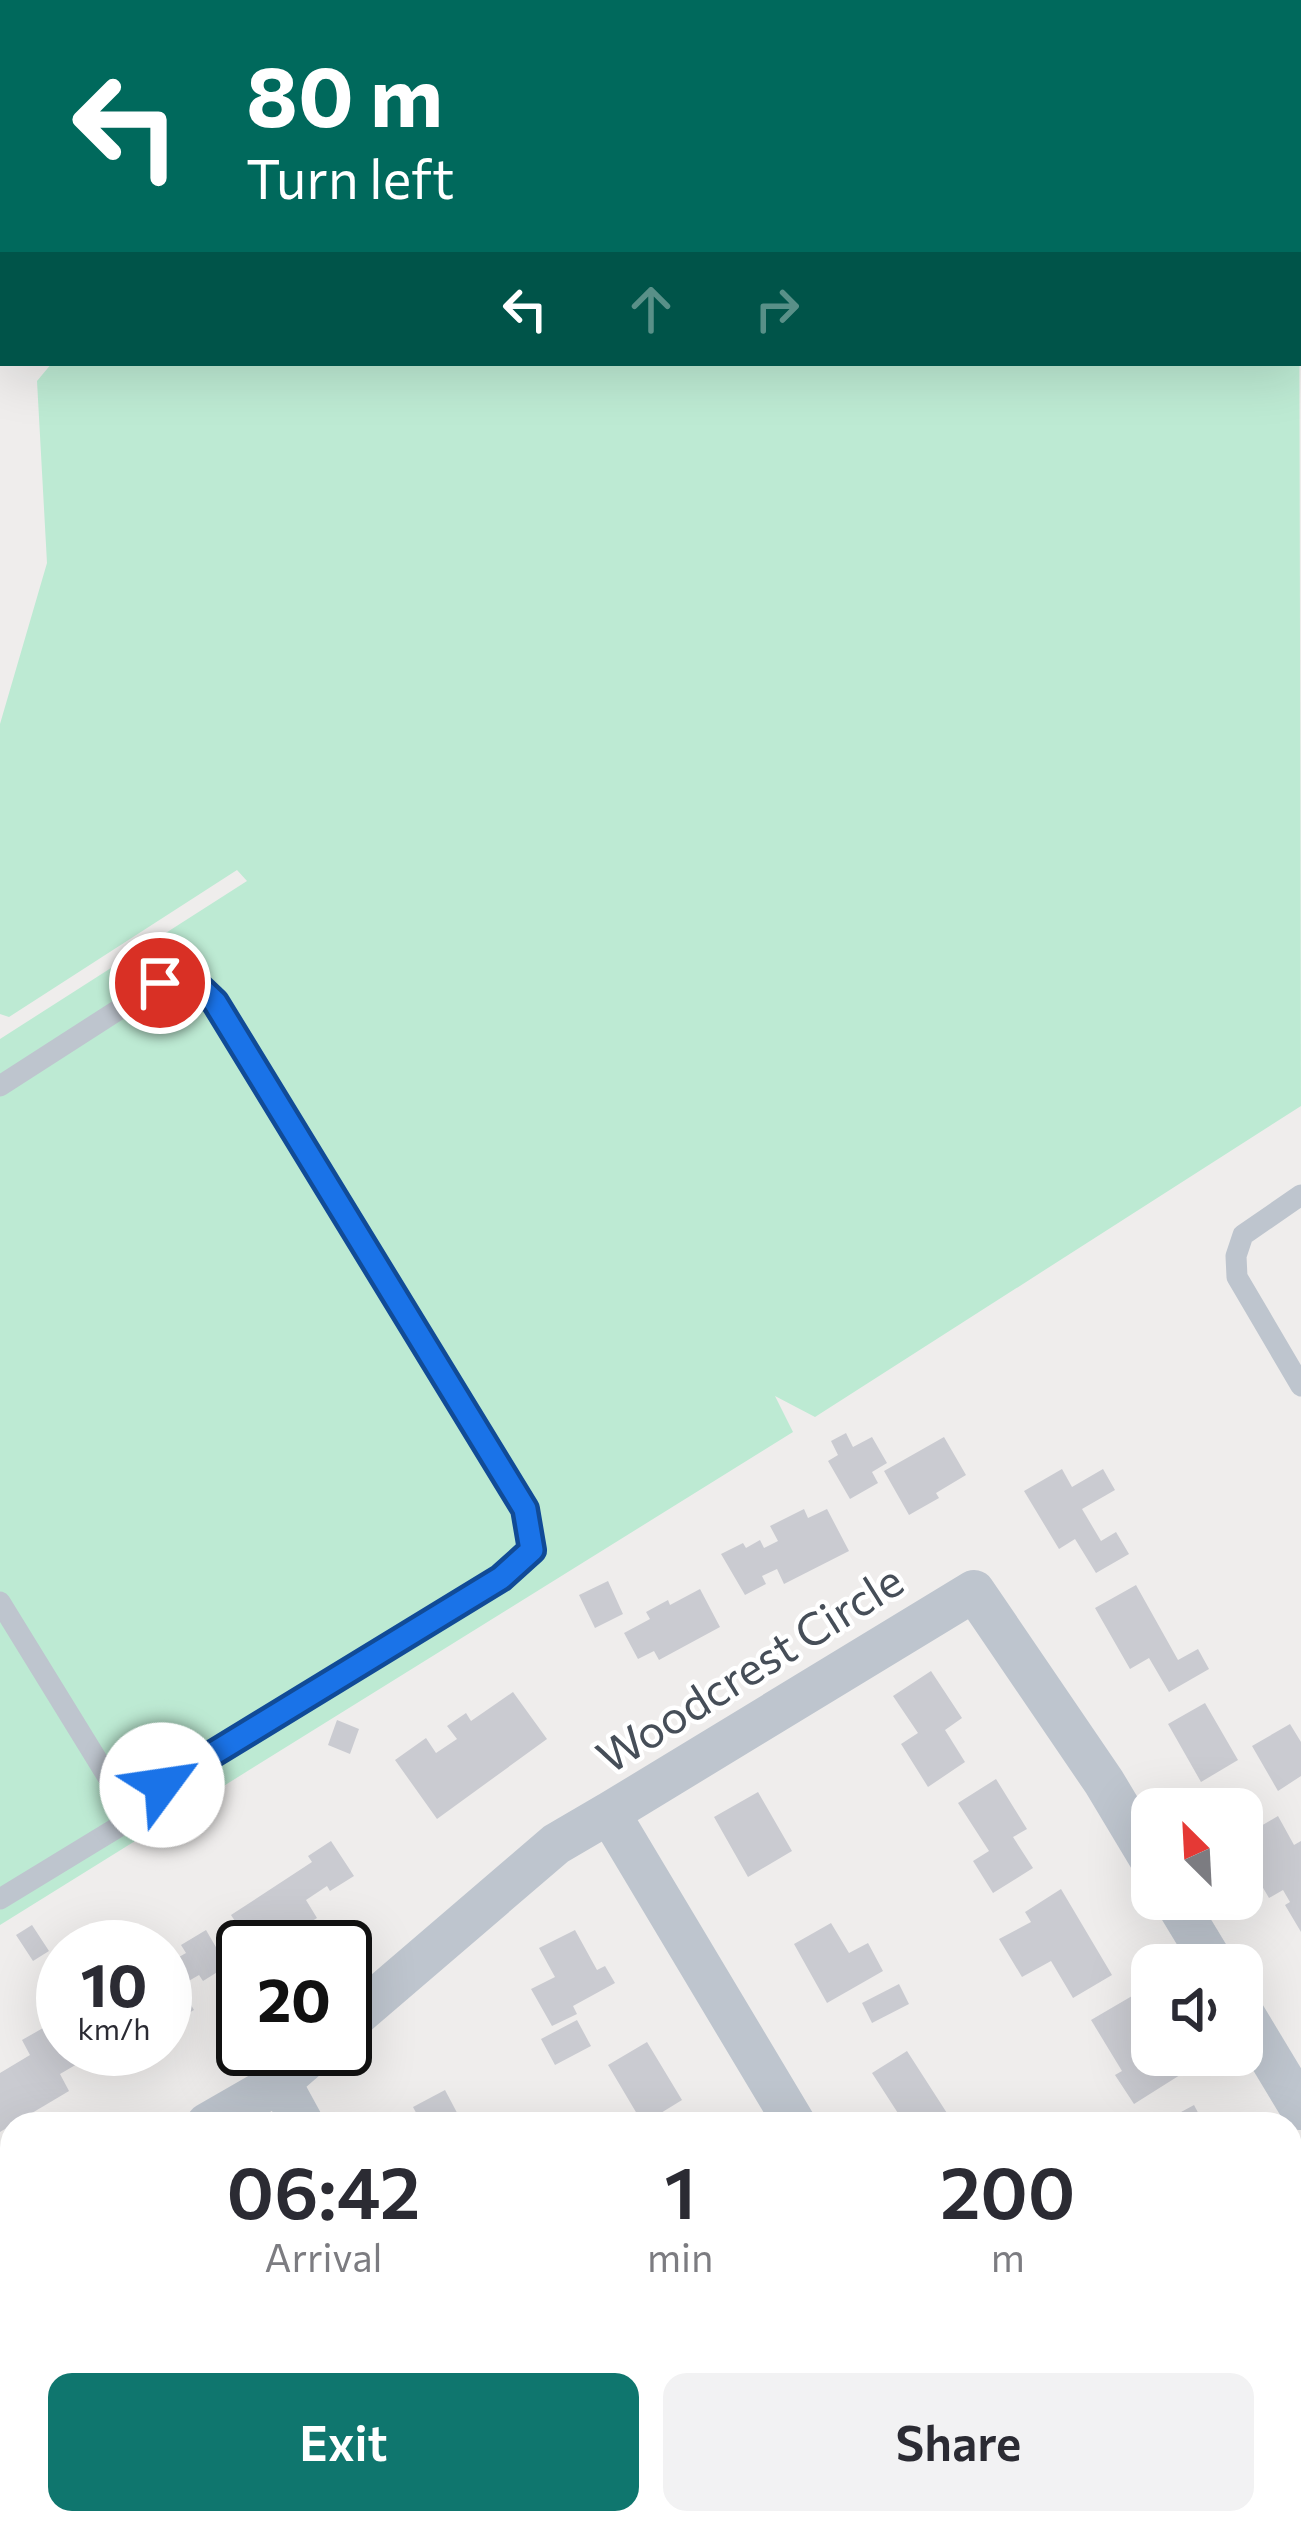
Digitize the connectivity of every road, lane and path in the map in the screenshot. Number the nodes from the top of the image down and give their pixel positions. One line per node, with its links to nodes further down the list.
1 (0, 1086): 5 (lane)
2 (1301, 1195): 3 (lane)
3 (1301, 1386)
4 (0, 1602): 5 (lane)
5 (125, 1808): 8 (lane)
6 (609, 1813): 7 (street, Woodcrest Circle); 9 (street); 16 (street, Woodcrest Circle)
7 (1131, 1827)
8 (0, 1898)
9 (372, 2002)
10 (1263, 2046): 13 (street)
11 (287, 2076): 12 (street)
12 (280, 2082): 14 (street); 15 (street)
13 (1301, 2109)
14 (228, 2112)
15 (296, 2112)
16 (788, 2112)

